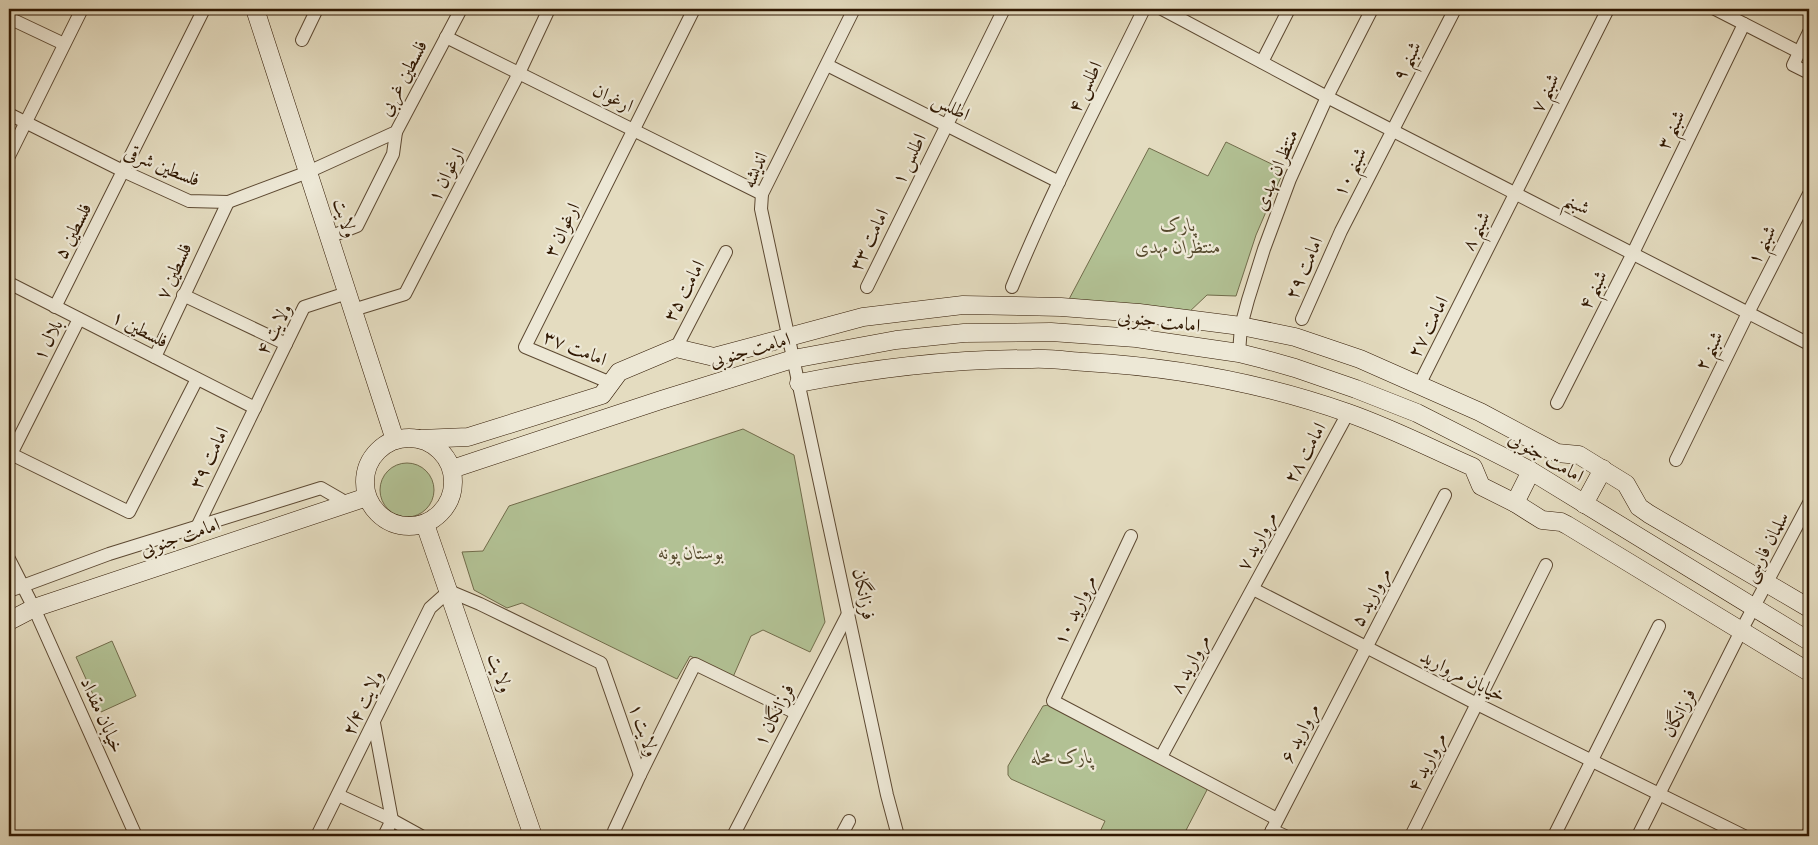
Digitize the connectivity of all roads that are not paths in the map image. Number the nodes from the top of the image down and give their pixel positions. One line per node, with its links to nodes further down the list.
1 (82, 9): 22 (street)
2 (255, 9): 37 (street, ولایت)
3 (317, 9): 21 (street)
4 (461, 9): 20 (street, فلسطین غربی)
5 (549, 9): 26 (street, ارغوان ۱)
6 (694, 9): 32 (street, ارغوان ۳)
7 (854, 9): 25 (street, اندیشه)
8 (1004, 9): 31 (street, اطلس ۱)
9 (1144, 9): 38 (street, اطلس ۴)
10 (1162, 9): 24 (street, شبنم)
11 (1288, 9): 24 (street)
12 (1372, 9): 28 (street, منتظران مهدی)
13 (1455, 9): 33 (street, شبنم ۹)
14 (1608, 9): 39 (street, شبنم ۷)
15 (1715, 9): 18 (street)
16 (203, 11): 36 (street, فلسطین ۵)
17 (9, 18): 22 (street)
18 (1744, 24): 23 (street); 47 (street, شبنم ۳)
19 (1809, 32): 23 (street)
20 (446, 37): 26 (street, ارغوان); 34 (street, فلسطین غربی)
21 (302, 40)
22 (64, 44): 30 (street)
23 (1799, 52): 27 (street)
24 (1262, 62): 28 (street, شبنم)
25 (827, 65): 31 (street, اطلس); 40 (street, اندیشه)
26 (519, 72): 32 (street, ارغوان); 55 (street, ارغوان ۱)
27 (1809, 73)
28 (1327, 96): 33 (street, شبنم); 59 (street, منتظران مهدی)
29 (9, 114): 30 (street, فلسطین شرقی)
30 (26, 122): 35 (street); 36 (street, فلسطین شرقی)
31 (946, 126): 38 (street, اطلس); 43 (street, اطلس ۱)
32 (633, 129): 40 (street, ارغوان); 63 (street, ارغوان ۳)
33 (1392, 130): 39 (street, شبنم); 44 (street, شبنم ۱۰)
34 (396, 132): 37 (street, فلسطین غربی); 45 (street)
35 (9, 156)
36 (124, 171): 42 (street, فلسطین شرقی); 54 (street, فلسطین ۵)
37 (308, 172): 42 (street, فلسطین شرقی); 45 (street, ولایت)
38 (1059, 182): 51 (street, اطلس ۴)
39 (1516, 193): 47 (street, شبنم); 49 (street, شبنم ۸)
40 (762, 194): 60 (street, اندیشه)
41 (1809, 194): 56 (street, شبنم ۱)
42 (228, 202): 53 (street, فلسطین ۷)
43 (904, 210): 50 (street, امامت ۳۳)
44 (1341, 231): 58 (street, امامت ۲۹)
45 (329, 236): 52 (street, ولایت)
46 (726, 252): 64 (street, امامت ۳۵)
47 (1632, 253): 56 (street, شبنم); 74 (street, شبنم ۴)
48 (9, 283): 54 (street, فلسطین ۱)
49 (1470, 286): 73 (street, امامت ۲۷)
50 (867, 287)
51 (1012, 287)
52 (347, 293): 55 (street, ولایت); 61 (street, ولایت ۴)
53 (183, 295): 61 (street); 66 (street, فلسطین ۷)
54 (55, 307): 57 (street, فلسطین ۱)
55 (353, 310): 78 (street, ولایت)
56 (1748, 313): 62 (street, شبنم); 80 (street, شبنم ۲)
57 (79, 319): 66 (street, فلسطین ۱); 79 (street, بلال ۱)
58 (1302, 320)
59 (1240, 326): 60 (street); 65 (street, منتظران مهدی); 73 (street)
60 (789, 336): 64 (street); 67 (street, اندیشه)
61 (286, 344): 75 (street, ولایت ۴)
62 (1809, 344)
63 (525, 347): 70 (street, امامت ۳۷)
64 (676, 348): 70 (street)
65 (1239, 353): 67 (street, امامت جنوبی); 68 (street, امامت جنوبی)
66 (154, 357): 69 (street, فلسطین ۱)
67 (794, 359): 71 (street, فرزانگان); 81 (street, امامت جنوبی)
68 (1264, 359): 72 (street); 83 (street, امامت جنوبی)
69 (197, 379): 75 (street, فلسطین ۱); 79 (street)
70 (611, 383): 77 (street)
71 (799, 383): 72 (street); 104 (street, فرزانگان)
72 (1252, 385): 76 (street)
73 (1420, 385): 82 (street)
74 (1557, 403)
75 (255, 408): 92 (street, امامت ۳۹)
76 (1348, 413): 87 (street); 90 (street, امامت ۲۸)
77 (420, 439): 78 (street); 81 (street)
78 (395, 440): 85 (street)
79 (10, 456)
80 (1676, 460)
81 (452, 469): 91 (street)
82 (1603, 469): 89 (street); 96 (street)
83 (1531, 471): 87 (street); 89 (street, امامت جنوبی)
84 (1445, 495): 109 (street, مروارید ۵)
85 (367, 497): 86 (street, امامت جنوبی); 91 (street)
86 (347, 503): 92 (street); 102 (street, امامت جنوبی)
87 (1515, 503): 107 (street)
88 (1809, 503): 96 (street, سلمان فارسی)
89 (1584, 504): 101 (street, امامت جنوبی)
90 (1294, 511): 98 (street, مروارید ۷)
91 (425, 524): 100 (street, ولایت)
92 (198, 525): 97 (street)
93 (1131, 536): 114 (street, مروارید ۱۰)
94 (9, 558): 97 (street, خیابان مقداد)
95 (1546, 566): 111 (street, مروارید ۴)
96 (1768, 583): 101 (street, سلمان فارسی); 103 (street)
97 (23, 586): 99 (street); 102 (street, خیابان مقداد)
98 (1252, 589): 109 (street, خیابان مروارید); 114 (street, مروارید ۸)
99 (9, 591)
100 (449, 591): 113 (street, ولایت ۲/۴); 116 (street, ولایت ۱); 127 (street, ولایت)
101 (1755, 607): 107 (street, فرزانگان); 108 (street, امامت جنوبی)
102 (34, 608): 105 (street, امامت جنوبی); 123 (street, خیابان مقداد)
103 (1809, 608)
104 (849, 612): 112 (street, فرزانگان ۱); 131 (street, فرزانگان)
105 (9, 621)
106 (1660, 626): 115 (street)
107 (1742, 631): 110 (street); 117 (street, فرزانگان)
108 (1809, 641)
109 (1365, 647): 111 (street, خیابان مروارید); 121 (street, مروارید ۶)
110 (1809, 672)
111 (1477, 704): 115 (street, خیابان مروارید); 133 (street, مروارید ۴)
112 (796, 713): 116 (street, ولایت ۱); 129 (street, فرزانگان ۱)
113 (374, 723): 118 (street, ولایت ۲/۴); 119 (street)
114 (1161, 757): 121 (street)
115 (1592, 760): 117 (street, خیابان مروارید); 134 (street)
116 (640, 775): 128 (street)
117 (1658, 794): 135 (street, فرزانگان); 136 (street, خیابان مروارید)
118 (338, 795): 119 (street); 124 (street, ولایت ۲/۴)
119 (392, 820): 125 (street); 126 (street)
120 (849, 821): 130 (street)
121 (1272, 828): 132 (street)
122 (1809, 832): 137 (street)
123 (136, 836)
124 (317, 836)
125 (384, 836)
126 (421, 836)
127 (533, 836)
128 (615, 836)
129 (733, 836)
130 (841, 836)
131 (898, 836)
132 (1285, 836)
133 (1411, 836)
134 (1554, 836)
135 (1638, 836)
136 (1744, 836)
137 (1807, 836)

